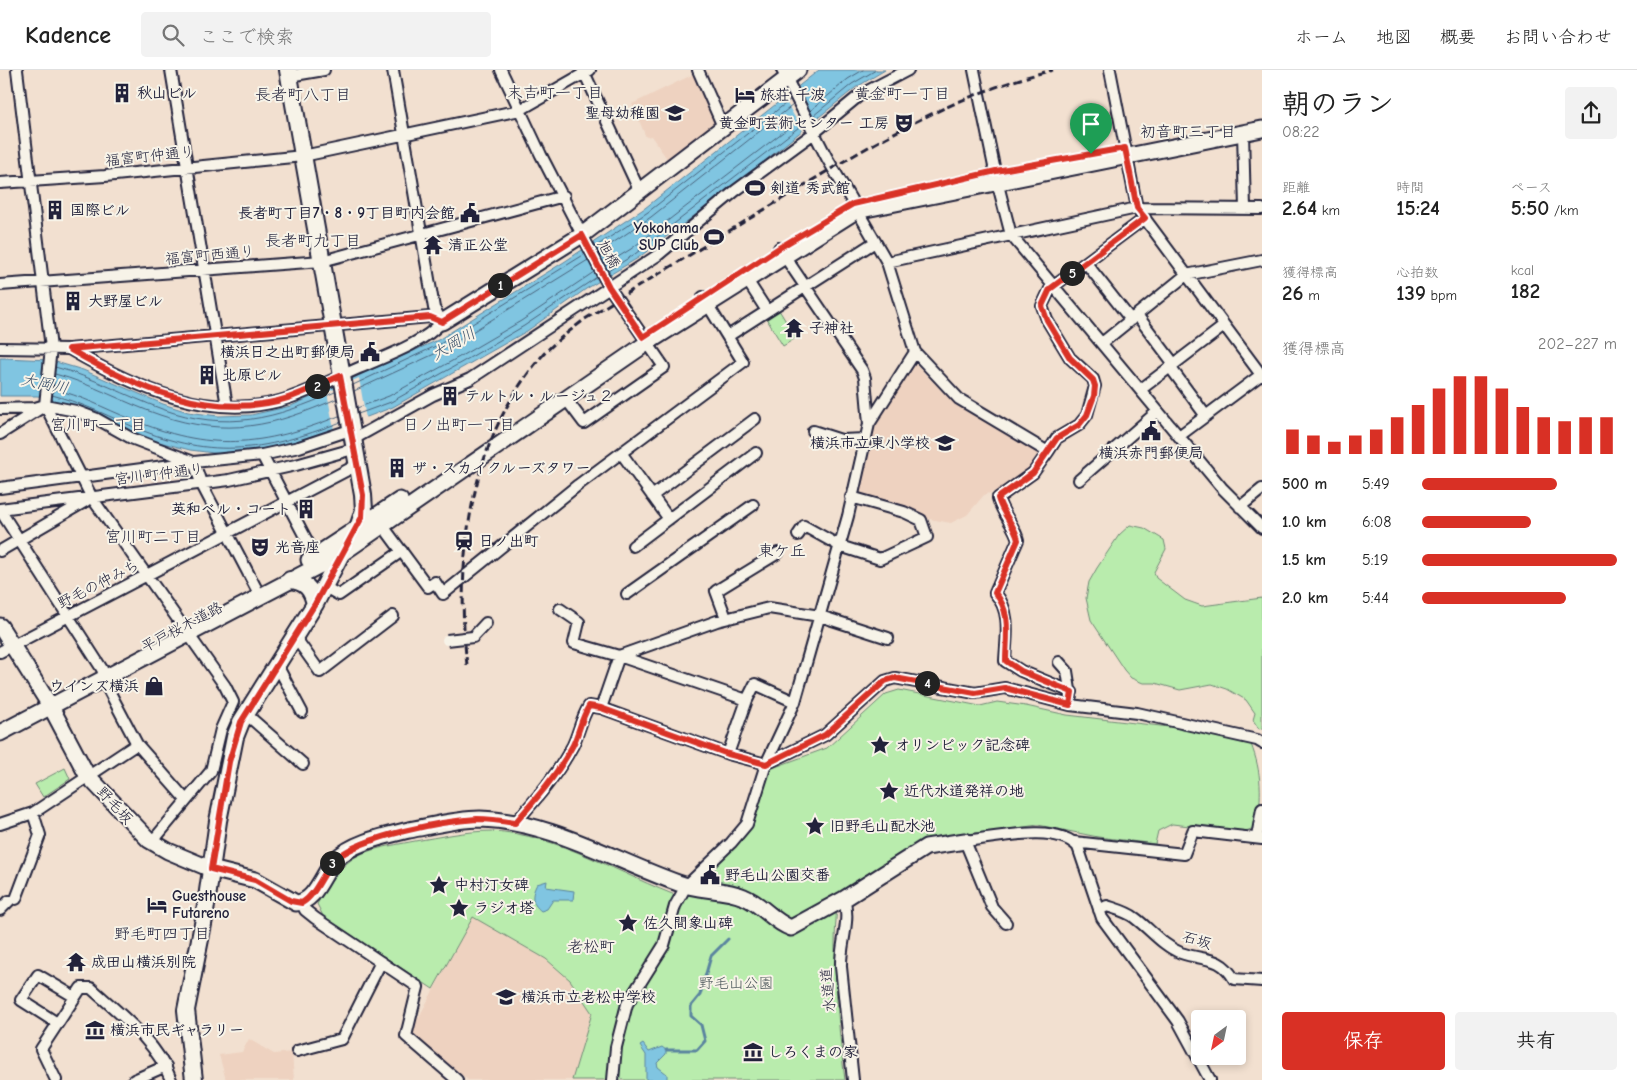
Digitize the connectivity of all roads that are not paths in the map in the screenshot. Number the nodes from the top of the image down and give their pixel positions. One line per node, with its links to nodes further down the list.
1 (17, 70): 25 (street)
2 (171, 70): 23 (street)
3 (324, 70): 12 (street)
4 (393, 70): 20 (street)
5 (502, 70): 14 (street, 旭橋)
6 (698, 70): 17 (street)
7 (798, 70): 13 (main road)
8 (908, 70): 19 (street)
9 (974, 70): 24 (street)
10 (1110, 70): 21 (street)
11 (586, 71): 14 (street, 福富町仲通り); 27 (street)
12 (289, 73): 22 (main road)
13 (784, 75): 17 (main road); 19 (street)
14 (520, 110): 20 (street, 福富町仲通り); 28 (street, 旭橋)
15 (1262, 119): 21 (main road)
16 (1262, 128): 18 (main road)
17 (724, 129): 27 (main road)
18 (1243, 132): 21 (main road); 31 (street)
19 (814, 133): 29 (street); 49 (street)
20 (404, 136): 22 (street, 福富町仲通り); 35 (street)
21 (1126, 151): 24 (main road); 30 (street)
22 (304, 156): 23 (street, 福富町仲通り); 40 (main road)
23 (186, 168): 25 (street, 福富町仲通り); 43 (street)
24 (996, 176): 29 (main road); 36 (street)
25 (31, 181): 26 (street, 福富町仲通り); 46 (street)
26 (0, 183)
27 (640, 192): 34 (main road)
28 (564, 196): 34 (street, 旭橋); 35 (street, 福富町西通り)
29 (855, 207): 37 (street); 38 (main road)
30 (1137, 208): 31 (street); 33 (street); 36 (street)
31 (1245, 209): 32 (street)
32 (1262, 209)
33 (1145, 218): 42 (street); 44 (street)
34 (582, 235): 49 (street, 旭橋); 54 (main road)
35 (421, 236): 40 (street, 福富町西通り); 54 (street)
36 (1011, 236): 41 (street); 48 (street)
37 (875, 242): 41 (street); 50 (street)
38 (782, 252): 45 (main road); 50 (street); 51 (main road)
39 (1262, 260): 44 (street)
40 (322, 261): 43 (street, 福富町西通り); 55 (main road)
41 (887, 262): 64 (street)
42 (1086, 263): 48 (street); 53 (street)
43 (204, 271): 46 (street, 福富町西通り); 57 (street)
44 (1186, 275): 53 (street); 56 (street)
45 (746, 280): 51 (main road); 52 (street)
46 (42, 283): 47 (street, 福富町西通り); 62 (street)
47 (0, 285)
48 (1054, 286): 60 (street); 82 (street)
49 (609, 287): 59 (street, 旭橋); 81 (street)
50 (806, 287): 52 (street); 76 (street)
51 (705, 301): 58 (street); 59 (main road)
52 (767, 311): 58 (street)
53 (1134, 317): 60 (street); 65 (street)
54 (442, 322): 55 (street); 67 (street)
55 (332, 325): 57 (street); 67 (main road)
56 (1224, 326): 65 (street); 66 (street)
57 (216, 336): 63 (street); 71 (street)
58 (728, 336): 84 (street)
59 (645, 340): 69 (main road); 69 (street, 旭橋); 102 (main road)
60 (1102, 343): 68 (street)
61 (0, 348): 62 (street)
62 (50, 348): 63 (street); 70 (street)
63 (69, 349): 71 (street)
64 (915, 352): 76 (street); 82 (street)
65 (1172, 366): 68 (street); 74 (street)
66 (1262, 375): 74 (street)
67 (341, 379): 71 (street); 81 (main road)
68 (1140, 390): 73 (street)
69 (566, 399): 102 (main road)
70 (45, 405): 72 (street); 78 (street); 86 (street); 89 (street)
71 (227, 406)
72 (0, 409)
73 (1158, 411): 79 (street); 90 (street)
74 (1206, 416): 79 (street)
75 (754, 419): 94 (street)
76 (869, 424): 80 (street)
77 (813, 431): 80 (street)
78 (0, 434)
79 (1179, 436): 99 (street)
80 (866, 439): 95 (street)
81 (352, 440): 85 (street, 宮川町仲通り); 87 (main road); 88 (street, 宮川町仲通り)
82 (1048, 452): 137 (street)
83 (756, 453): 101 (street)
84 (622, 454): 94 (street); 111 (street)
85 (262, 455): 86 (street, 宮川町仲通り); 88 (street)
86 (194, 462): 89 (street, 宮川町仲通り); 91 (street)
87 (357, 465): 97 (street, 野毛の仲みち); 103 (main road)
88 (270, 471): 91 (street, 宮川町仲通り); 97 (street)
89 (80, 477): 92 (street, 宮川町仲通り); 96 (street)
90 (1079, 480)
91 (201, 484): 96 (street, 宮川町仲通り); 105 (street)
92 (0, 488)
93 (1262, 489): 99 (street)
94 (652, 496): 101 (street)
95 (852, 497): 109 (street); 109 (street)
96 (92, 498): 100 (street, 宮川町仲通り); 107 (street); 115 (street)
97 (286, 500): 105 (street, 野毛の仲みち); 114 (street)
98 (753, 505): 119 (street)
99 (1240, 507): 104 (street)
100 (0, 510): 107 (street)
101 (669, 518): 108 (street)
102 (379, 520): 103 (main road, 平戸桜木道路); 111 (street); 113 (main road, 平戸桜木道路)
103 (359, 525): 113 (main road); 114 (main road, 平戸桜木道路)
104 (1262, 528)
105 (227, 533): 115 (street, 野毛の仲みち); 118 (street)
106 (798, 535): 109 (street)
107 (19, 539): 110 (street); 122 (street)
108 (633, 546)
109 (840, 546): 124 (street)
110 (0, 551)
111 (402, 551): 117 (street)
112 (778, 552): 125 (street)
113 (341, 554): 116 (main road, 平戸桜木道路); 117 (main road)
114 (316, 556): 118 (main road, 平戸桜木道路)
115 (146, 576): 122 (street, 野毛の仲みち); 128 (street)
116 (290, 580): 120 (main road); 128 (main road, 平戸桜木道路)
117 (325, 586): 120 (main road)
118 (256, 588): 128 (main road, 平戸桜木道路)
119 (627, 594)
120 (315, 604): 129 (main road)
121 (560, 609): 133 (street)
122 (68, 616): 132 (street, 野毛の仲みち); 136 (street)
123 (394, 616): 129 (street)
124 (820, 616): 125 (street); 130 (street); 139 (street)
125 (726, 618): 133 (street)
126 (486, 623): 131 (street, bridge)
127 (0, 626): 132 (main road, 野毛坂)
128 (185, 631): 136 (main road, 平戸桜木道路); 153 (street)
129 (294, 637): 135 (main road)
130 (888, 638)
131 (447, 640)
132 (6, 649): 140 (main road, 野毛坂)
133 (619, 656): 138 (street); 142 (street)
134 (1059, 662): 137 (street)
135 (277, 665): 143 (street); 144 (main road)
136 (103, 674): 140 (main road, 平戸桜木道路); 147 (street)
137 (1072, 692): 141 (street)
138 (747, 700): 139 (street); 149 (street)
139 (794, 702): 151 (street)
140 (48, 703): 145 (main road, 平戸桜木道路); 146 (main road, 平戸桜木道路); 152 (main road, 野毛坂)
141 (1070, 705): 148 (street); 151 (street)
142 (601, 708): 149 (street); 156 (street)
143 (302, 712)
144 (246, 714): 150 (street); 162 (main road)
145 (0, 723)
146 (0, 734)
147 (138, 744): 152 (street); 153 (street)
148 (1262, 744)
149 (728, 754): 151 (street)
150 (303, 764)
151 (766, 764): 163 (street)
152 (87, 775): 155 (street); 160 (main road, 野毛坂)
153 (186, 800): 160 (street)
154 (1262, 809): 158 (street)
155 (33, 813): 157 (street); 166 (street)
156 (515, 823): 163 (main road); 165 (main road)
157 (0, 824)
158 (1259, 838): 161 (street)
159 (965, 841): 161 (street); 164 (main road); 168 (street)
160 (152, 842): 162 (main road, 野毛坂)
161 (1074, 842): 167 (street)
162 (211, 869): 165 (main road, 野毛坂); 179 (main road); 180 (main road)
163 (686, 886): 164 (main road); 181 (street)
164 (844, 899): 182 (street, 水道道)
165 (302, 903): 169 (street)
166 (0, 909)
167 (1099, 910): 170 (street, 石坂); 183 (street)
168 (1006, 923)
169 (381, 962): 173 (street); 175 (street)
170 (1262, 981)
171 (75, 997): 172 (street); 172 (street); 174 (street)
172 (57, 1023): 176 (street)
173 (297, 1051)
174 (166, 1066): 177 (street); 178 (street)
175 (457, 1079)
176 (56, 1080)
177 (134, 1080)
178 (171, 1080)
179 (186, 1080)
180 (194, 1080)
181 (613, 1080)
182 (853, 1080)
183 (1210, 1080)

